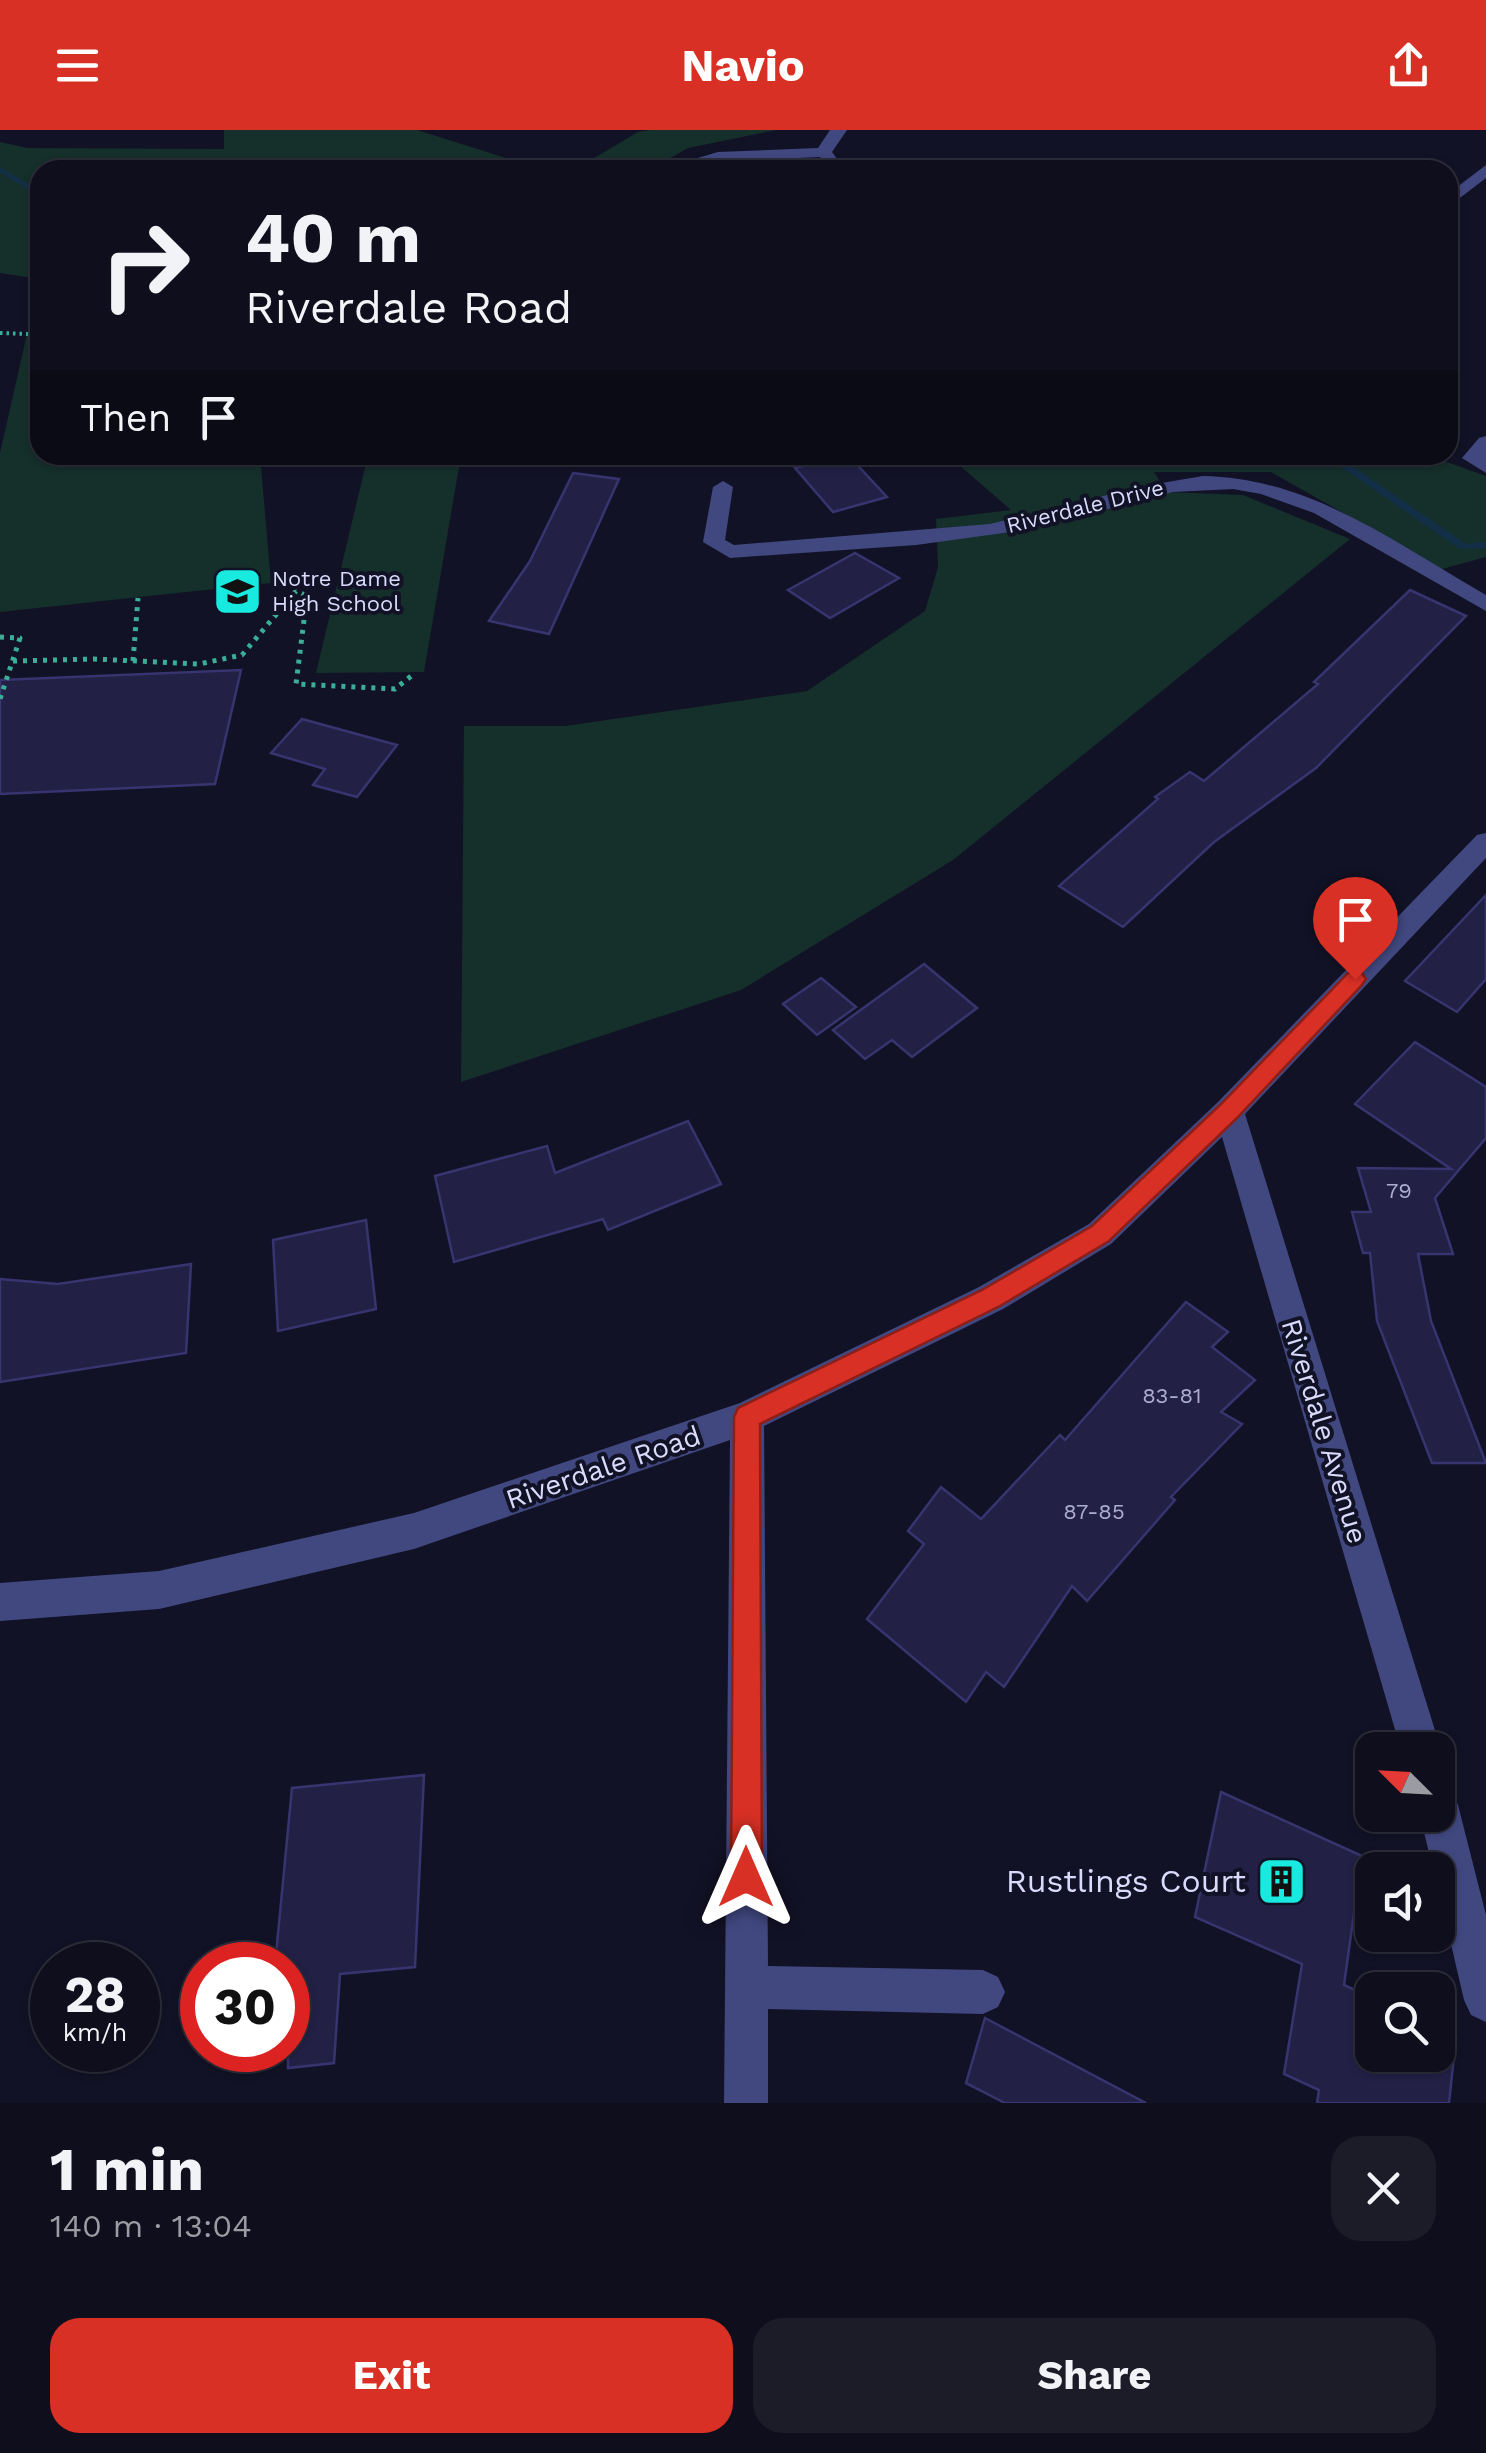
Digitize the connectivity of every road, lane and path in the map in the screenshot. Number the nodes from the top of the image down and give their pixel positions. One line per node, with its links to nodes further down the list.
1 (840, 130): 2 (street)
2 (824, 152): 3 (street); 4 (street)
3 (709, 160)
4 (830, 160)
5 (1486, 170): 6 (street)
6 (1458, 194)
7 (0, 333): 8 (path)
8 (28, 334)
9 (1486, 442): 10 (street)
10 (1486, 467)
11 (723, 487): 13 (street, Riverdale Drive)
12 (138, 598): 16 (path)
13 (1486, 604)
14 (0, 637): 15 (path)
15 (13, 661): 16 (path); 18 (path)
16 (133, 661): 17 (path)
17 (415, 673)
18 (0, 699)
19 (1486, 842): 20 (street, Riverdale Road)
20 (1229, 1111): 21 (street, Riverdale Road); 23 (street, Riverdale Avenue)
21 (747, 1417): 22 (street, Riverdale Road); 25 (street)
22 (0, 1602)
23 (1416, 1732)
24 (1445, 1832): 27 (street)
25 (746, 1988): 26 (street); 28 (street)
26 (984, 1992)
27 (1486, 2000)
28 (746, 2103)

